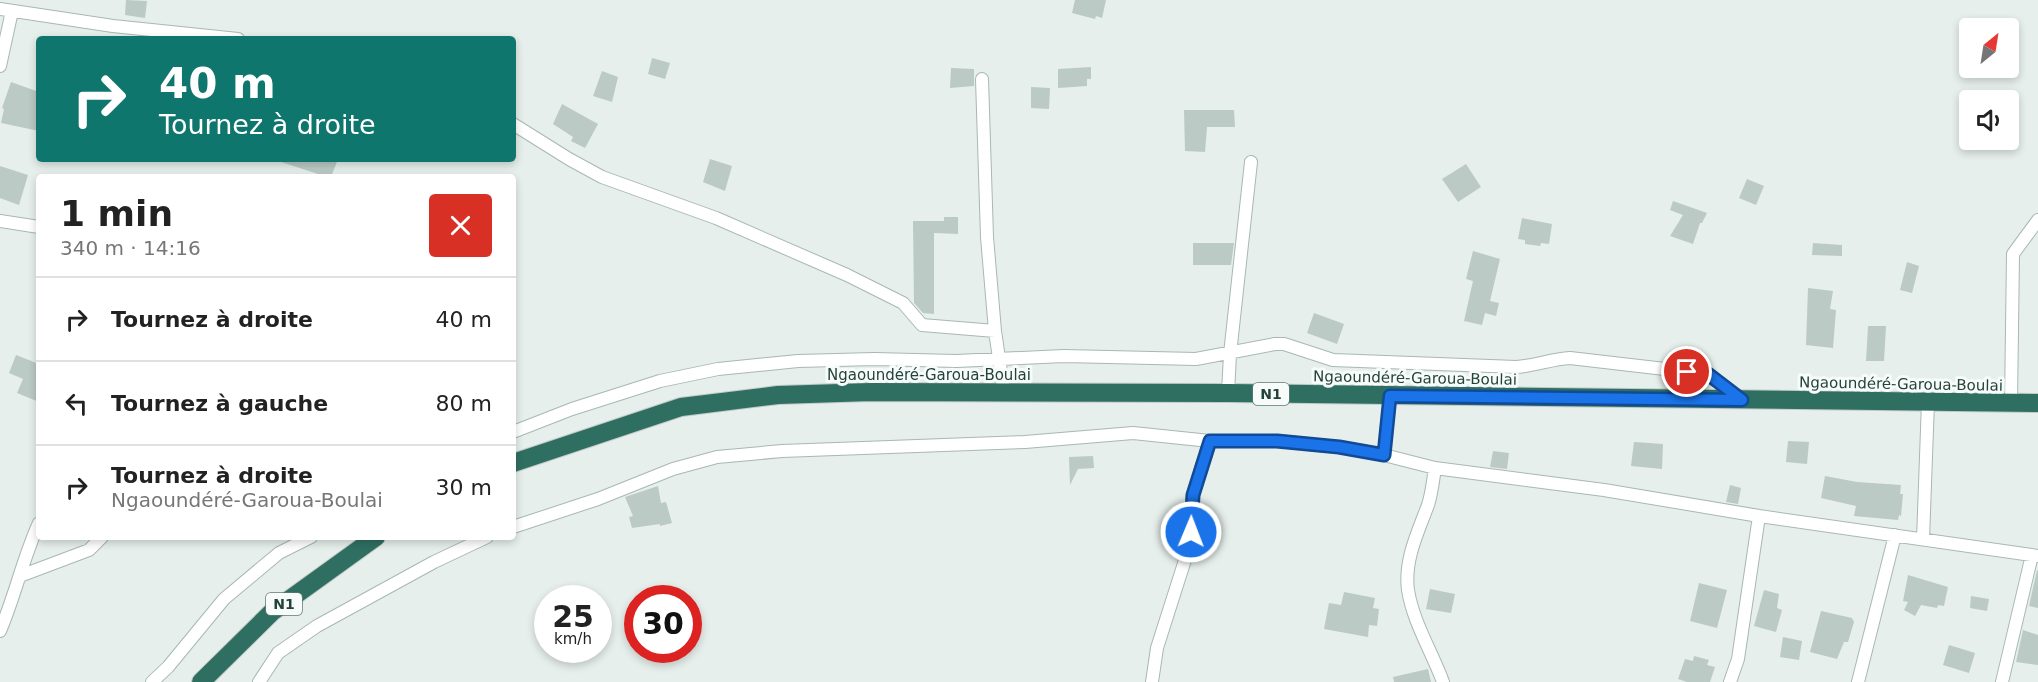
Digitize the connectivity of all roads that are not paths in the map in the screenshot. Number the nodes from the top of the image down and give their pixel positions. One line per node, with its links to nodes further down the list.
1 (6, 10): 2 (street); 3 (street)
2 (209, 36)
3 (0, 66)
4 (982, 79): 10 (street)
5 (516, 126): 10 (street)
6 (1251, 162): 11 (street)
7 (2038, 220): 18 (street)
8 (0, 221): 9 (street)
9 (36, 227)
10 (995, 331): 12 (street)
11 (1230, 354): 12 (street); 14 (street); 16 (street)
12 (998, 359): 13 (street); 20 (street)
13 (1004, 392): 14 (highway, Ngaoundéré-Garoua-Boulai / N1); 23 (highway, Ngaoundéré-Garoua-Boulai / N1)
14 (1228, 393): 15 (highway, Ngaoundéré-Garoua-Boulai / N1)
15 (1390, 396): 16 (highway, Ngaoundéré-Garoua-Boulai / N1); 22 (street)
16 (1742, 400): 17 (highway, Ngaoundéré-Garoua-Boulai / N1)
17 (1928, 402): 18 (highway, Ngaoundéré-Garoua-Boulai / N1); 29 (street)
18 (2011, 403): 19 (highway, Ngaoundéré-Garoua-Boulai / N1)
19 (2038, 403)
20 (516, 431)
21 (1210, 441): 22 (street); 26 (street); 40 (street)
22 (1384, 455): 24 (street)
23 (516, 462)
24 (1435, 468): 25 (street); 41 (street)
25 (1759, 516): 28 (street); 42 (street)
26 (516, 526)
27 (36, 530): 35 (street)
28 (1895, 535): 29 (street); 43 (street)
29 (1923, 539): 34 (street)
30 (99, 540): 35 (street)
31 (305, 540): 37 (street)
32 (372, 540): 38 (highway, N1)
33 (481, 540): 39 (street)
34 (2035, 555): 44 (street)
35 (20, 576): 36 (street)
36 (0, 631)
37 (152, 682)
38 (201, 682)
39 (259, 682)
40 (1152, 682)
41 (1443, 682)
42 (1730, 682)
43 (1858, 682)
44 (2002, 682)

